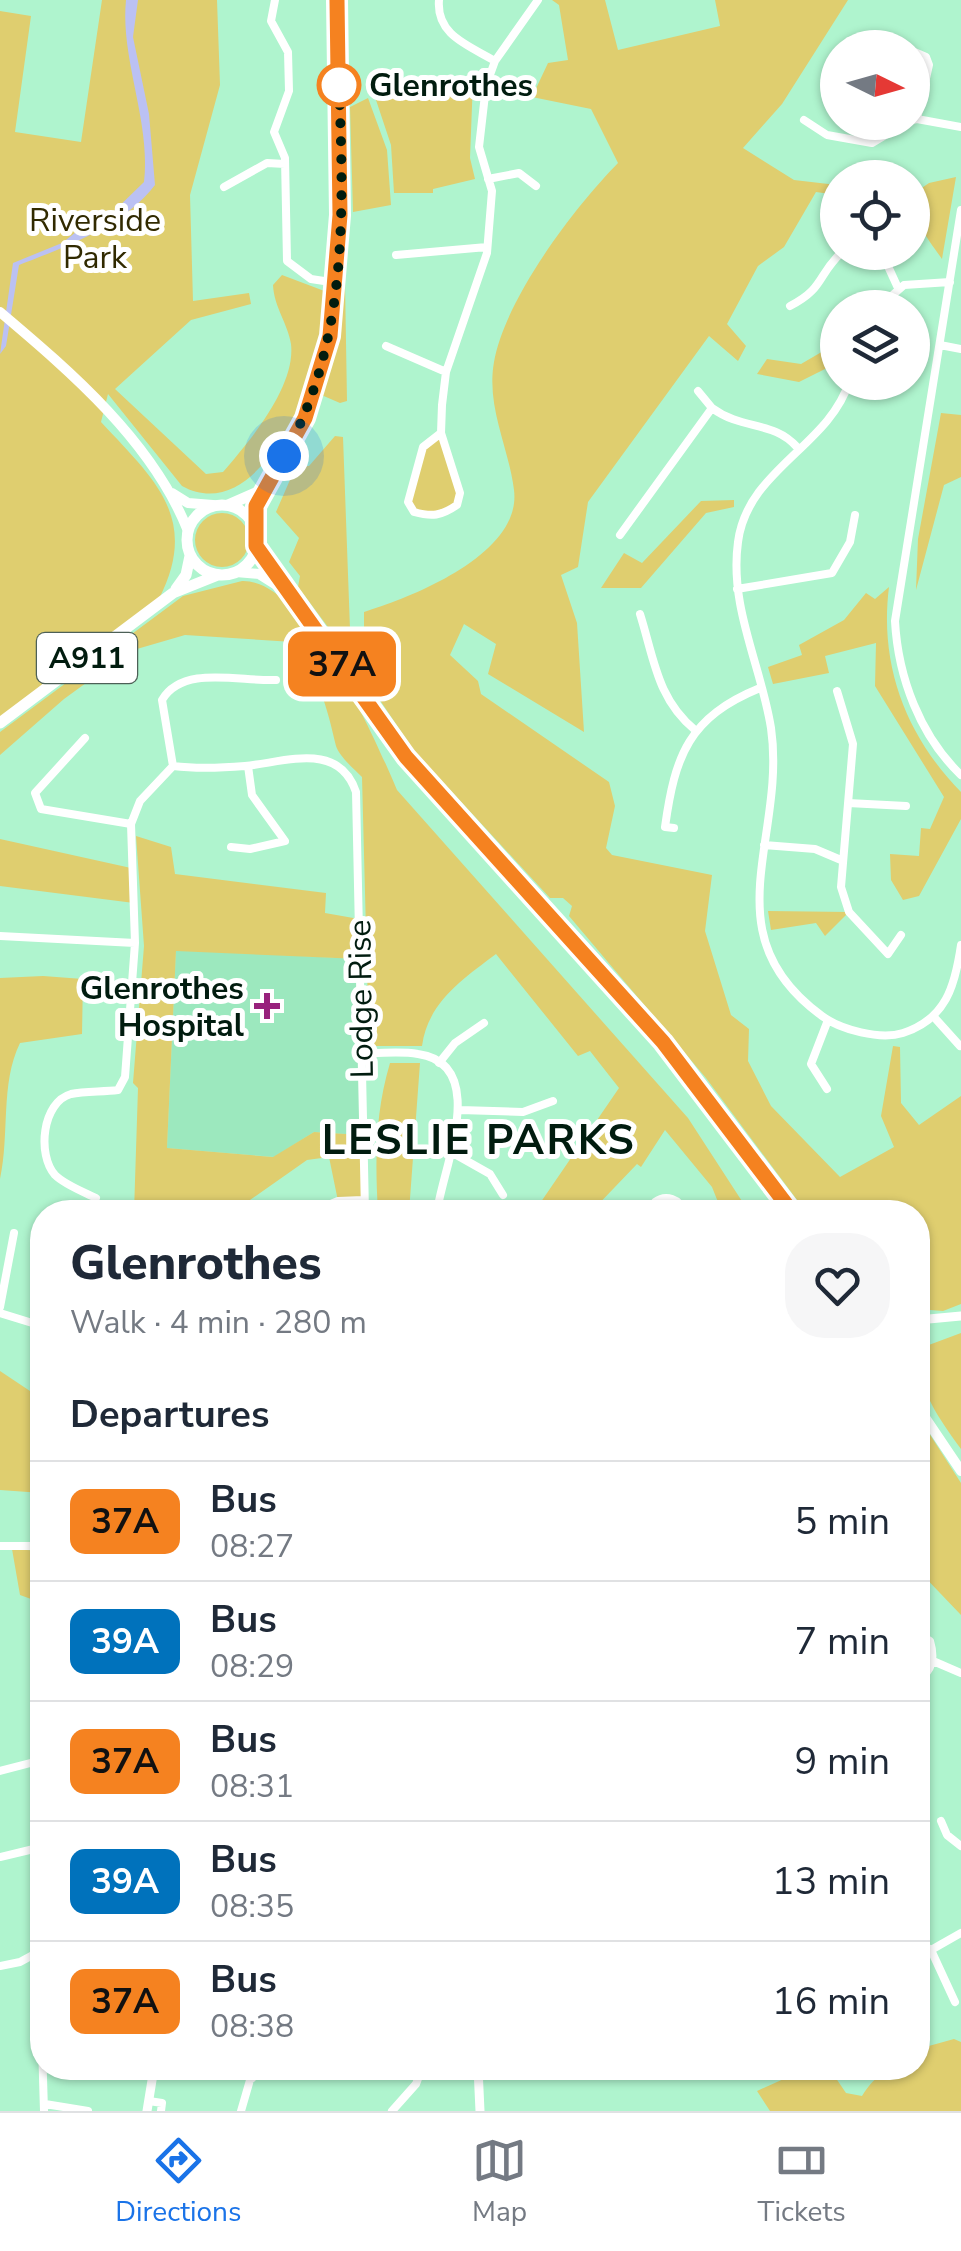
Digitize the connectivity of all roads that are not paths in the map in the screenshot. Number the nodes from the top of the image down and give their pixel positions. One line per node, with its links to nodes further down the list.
1 (275, 0): 6 (street)
2 (337, 0): 22 (main road)
3 (438, 0): 5 (street)
4 (538, 0): 5 (street)
5 (494, 62): 13 (street)
6 (288, 100): 7 (street); 12 (street)
7 (301, 101)
8 (804, 120): 11 (street)
9 (930, 123): 10 (street)
10 (961, 127)
11 (820, 130)
12 (285, 164): 15 (street); 22 (street)
13 (488, 179): 14 (street); 17 (street)
14 (536, 186)
15 (224, 187)
16 (961, 210): 21 (street)
17 (488, 247): 18 (street); 29 (street)
18 (396, 255)
19 (827, 270): 24 (street)
20 (890, 270): 23 (street)
21 (950, 282): 23 (street); 26 (street)
22 (338, 283): 36 (main road)
23 (898, 288)
24 (790, 306)
25 (0, 312): 35 (main road)
26 (940, 345): 28 (street); 59 (street)
27 (386, 346): 29 (street)
28 (961, 349)
29 (446, 372): 33 (street)
30 (698, 391): 32 (street)
31 (840, 400): 34 (street)
32 (712, 408): 34 (street); 42 (street)
33 (440, 432): 33 (street)
34 (797, 447): 47 (street)
35 (166, 490): 38 (main road); 41 (main road)
36 (262, 490): 37 (main road); 40 (main road)
37 (228, 505): 38 (main road); 40 (main road)
38 (213, 506): 41 (main road)
39 (855, 515): 47 (street)
40 (253, 523): 43 (main road)
41 (188, 531): 44 (main road, A911)
42 (620, 536)
43 (256, 546): 45 (main road); 48 (main road)
44 (190, 556): 46 (main road); 49 (main road, A911)
45 (236, 572): 46 (main road, A911); 48 (main road)
46 (218, 575): 49 (main road, A911)
47 (737, 589): 52 (street)
48 (284, 590): 85 (main road)
49 (173, 593): 54 (main road, A911)
50 (640, 614): 55 (street)
51 (276, 680): 57 (street)
52 (760, 688): 55 (street); 64 (street)
53 (837, 691): 60 (street)
54 (0, 723)
55 (695, 730): 63 (street)
56 (85, 738): 62 (street)
57 (173, 766): 58 (street); 62 (street)
58 (248, 766): 65 (street); 75 (street, Lodge Rise)
59 (961, 775)
60 (848, 803): 61 (street); 66 (street)
61 (906, 806)
62 (131, 824): 69 (street)
63 (665, 827)
64 (764, 845): 66 (street); 72 (street)
65 (232, 847)
66 (841, 860): 67 (street)
67 (901, 935)
68 (0, 936): 69 (street)
69 (135, 943): 82 (street)
70 (961, 945): 71 (street)
71 (934, 1018): 72 (street); 74 (street)
72 (828, 1020): 77 (street)
73 (484, 1023): 76 (street)
74 (960, 1046)
75 (362, 1054): 76 (street); 83 (street, Lodge Rise)
76 (439, 1063): 79 (street)
77 (827, 1089)
78 (553, 1101): 79 (street)
79 (460, 1110): 80 (street)
80 (451, 1152): 81 (street); 84 (street)
81 (503, 1195)
82 (96, 1198)
83 (363, 1200)
84 (438, 1200)
85 (783, 1200)
86 (14, 1233): 87 (street)
87 (0, 1310): 90 (street)
88 (961, 1316): 89 (street)
89 (930, 1319)
90 (30, 1321)
91 (930, 1425): 92 (main road)
92 (961, 1470)
93 (0, 1546): 94 (street)
94 (30, 1546)
95 (930, 1641): 96 (street)
96 (933, 1661): 97 (street); 98 (street)
97 (930, 1668)
98 (961, 1673)
99 (30, 1763): 100 (street)
100 (0, 1771)
101 (941, 1821): 102 (street)
102 (961, 1846)
103 (30, 1850): 104 (street)
104 (0, 1858)
105 (961, 1933): 106 (street)
106 (931, 1950): 109 (street)
107 (30, 1957): 108 (street)
108 (0, 1966)
109 (955, 2002)
110 (43, 2080): 116 (street)
111 (152, 2080): 115 (street)
112 (253, 2080): 119 (street)
113 (418, 2080): 120 (street)
114 (479, 2080): 121 (street)
115 (148, 2106): 118 (street)
116 (44, 2108): 117 (street)
117 (88, 2111)
118 (161, 2111)
119 (241, 2111)
120 (392, 2111)
121 (480, 2111)

